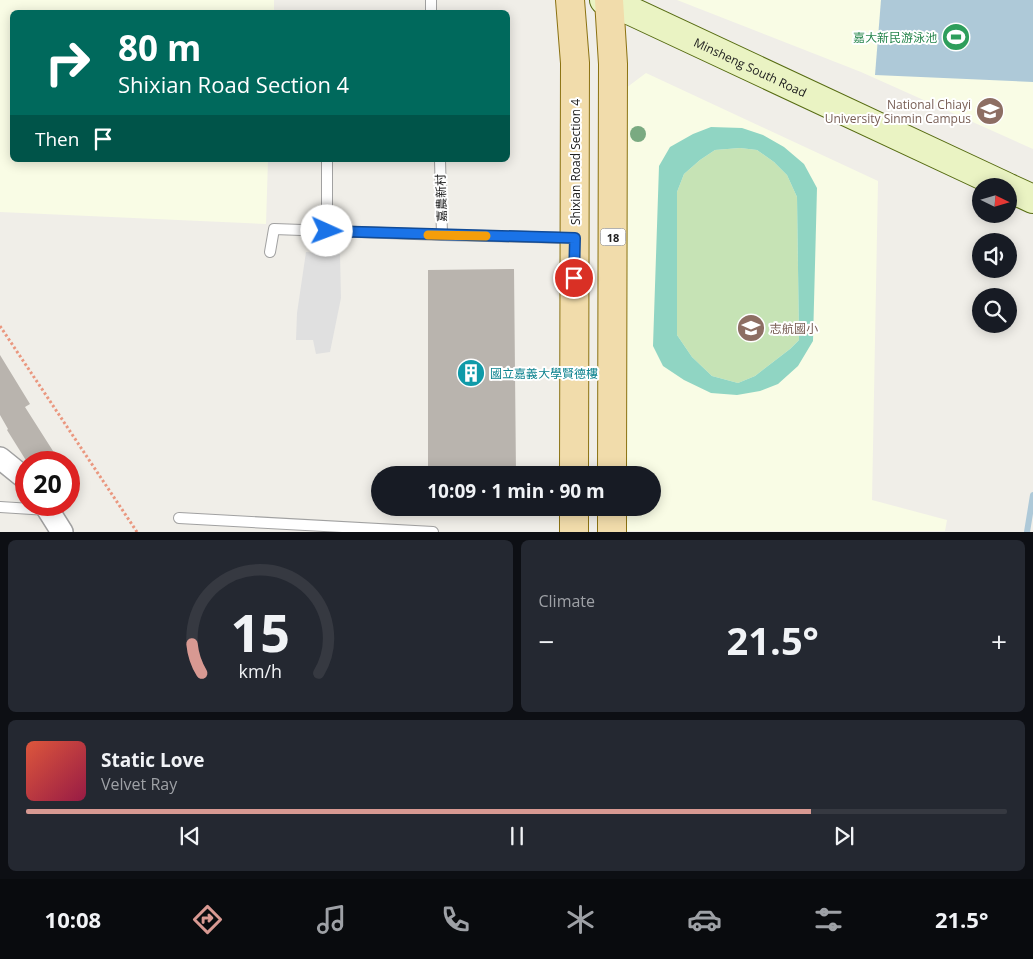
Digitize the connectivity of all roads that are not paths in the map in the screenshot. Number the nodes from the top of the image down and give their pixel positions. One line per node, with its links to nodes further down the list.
1 (570, 0): 10 (main road, Shixian Road Section 4)
2 (608, 1): 5 (main road, Minsheng South Road); 14 (main road, 18)
3 (327, 162): 8 (lane)
4 (440, 162): 9 (lane, 嘉農新村)
5 (988, 178)
6 (1018, 192): 7 (main road)
7 (1033, 199)
8 (327, 231): 9 (lane); 11 (lane)
9 (442, 235): 10 (lane)
10 (575, 238): 13 (main road, Shixian Road Section 4)
11 (270, 252)
12 (0, 458): 15 (street)
13 (574, 466)
14 (612, 466)
15 (15, 470)
16 (0, 506): 17 (lane)
17 (15, 506)
18 (52, 516): 22 (street)
19 (574, 516): 24 (main road)
20 (612, 516): 25 (main road)
21 (179, 518): 23 (lane)
22 (62, 532)
23 (433, 532)
24 (574, 532)
25 (612, 532)

